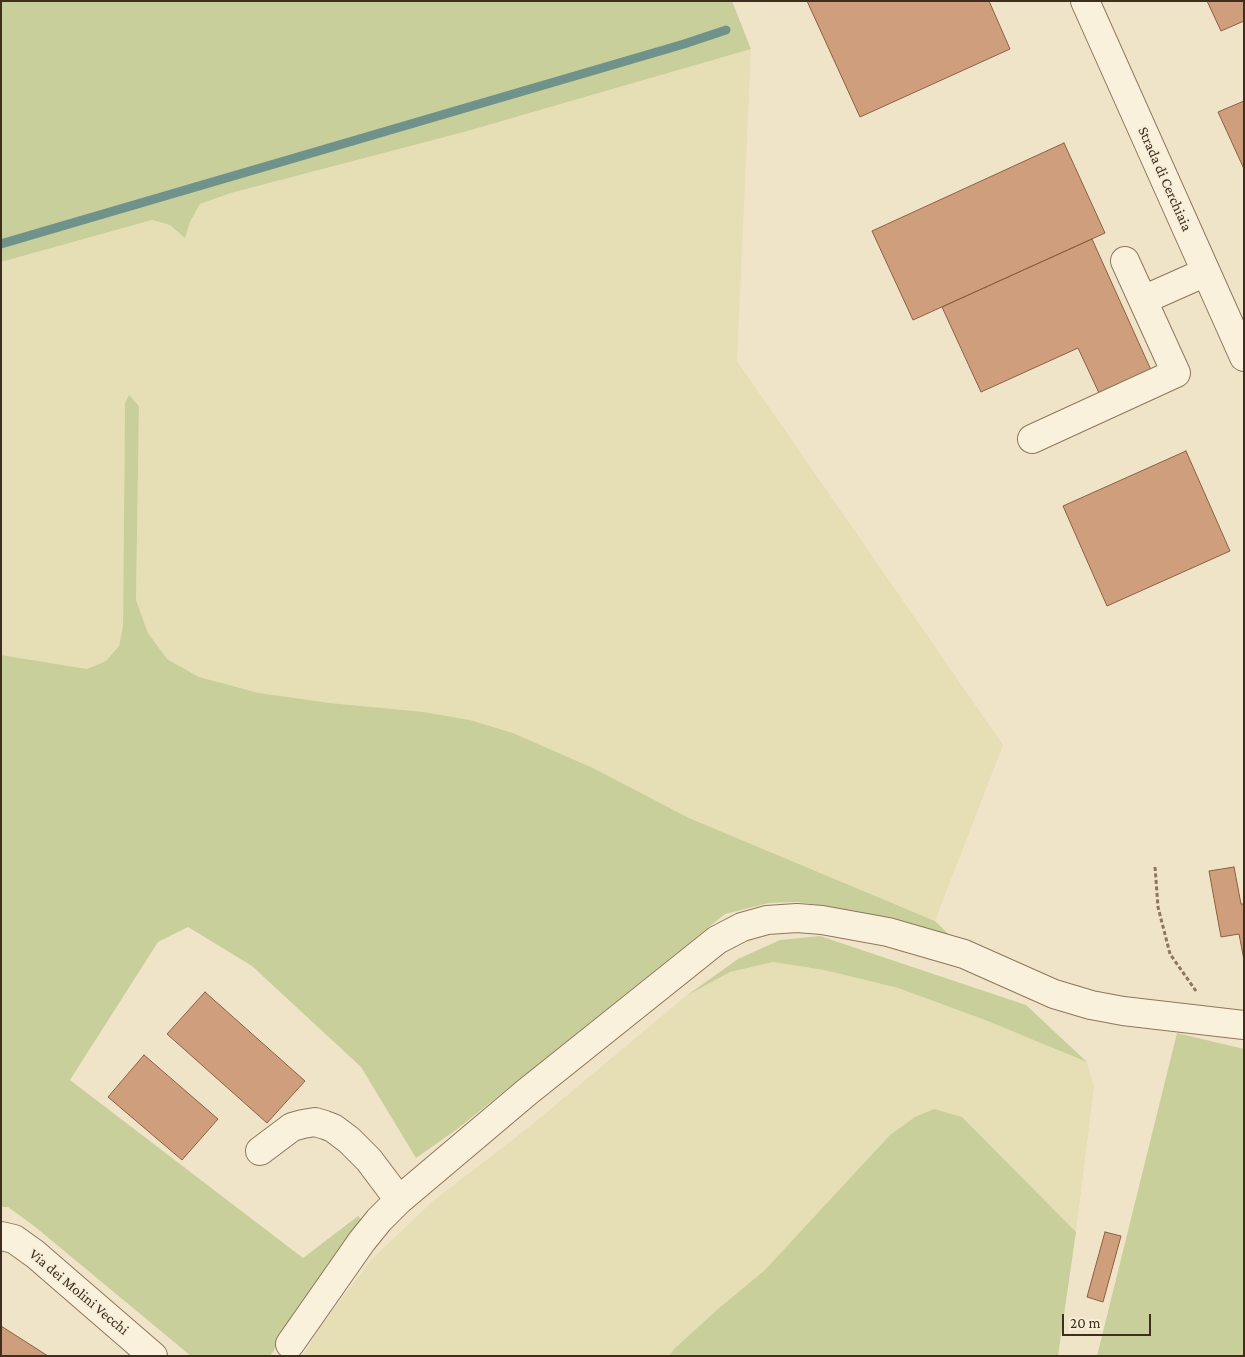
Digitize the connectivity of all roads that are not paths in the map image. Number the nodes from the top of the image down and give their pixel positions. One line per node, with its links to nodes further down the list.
1 (1085, 1): 3 (street, Strada di Cerchiaia)
2 (1125, 261): 4 (street)
3 (1206, 272): 4 (street); 5 (street, Strada di Cerchiaia)
4 (1143, 300): 6 (street)
5 (1244, 357)
6 (1032, 439)
7 (1244, 1025): 9 (street)
8 (260, 1150): 9 (street)
9 (399, 1200): 11 (street)
10 (1, 1236): 12 (street, Via dei Molini Vecchi)
11 (290, 1344)
12 (153, 1356)

